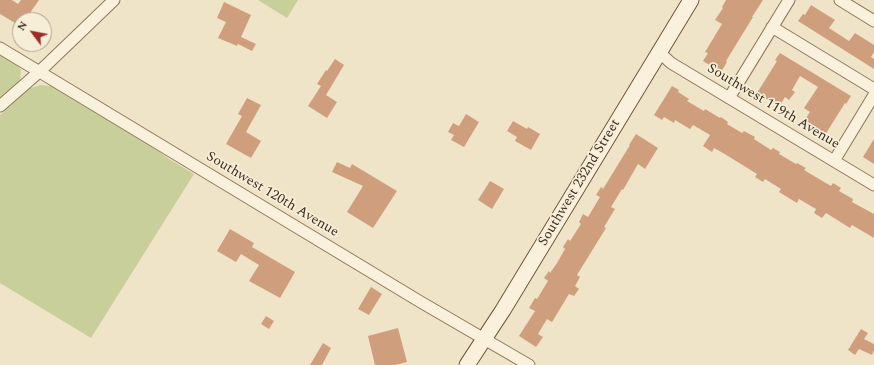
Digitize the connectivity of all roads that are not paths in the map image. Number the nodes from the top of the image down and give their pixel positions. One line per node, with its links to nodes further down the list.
1 (114, 0): 9 (street)
2 (691, 0): 8 (street, Southwest 232nd Street)
3 (789, 0): 6 (street)
4 (840, 0): 5 (street)
5 (874, 21)
6 (772, 27): 10 (street); 12 (street)
7 (0, 48): 9 (street, Southwest 120th Avenue)
8 (659, 52): 12 (street, Southwest 119th Avenue); 16 (street, Southwest 232nd Street)
9 (39, 72): 13 (street); 16 (street, Southwest 120th Avenue)
10 (874, 89)
11 (874, 96): 14 (street)
12 (729, 98): 14 (street, Southwest 119th Avenue)
13 (0, 106)
14 (834, 161): 15 (street, Southwest 119th Avenue)
15 (874, 185)
16 (484, 339): 17 (street, Southwest 232nd Street); 18 (street, Southwest 120th Avenue)
17 (467, 365)
18 (529, 365)

